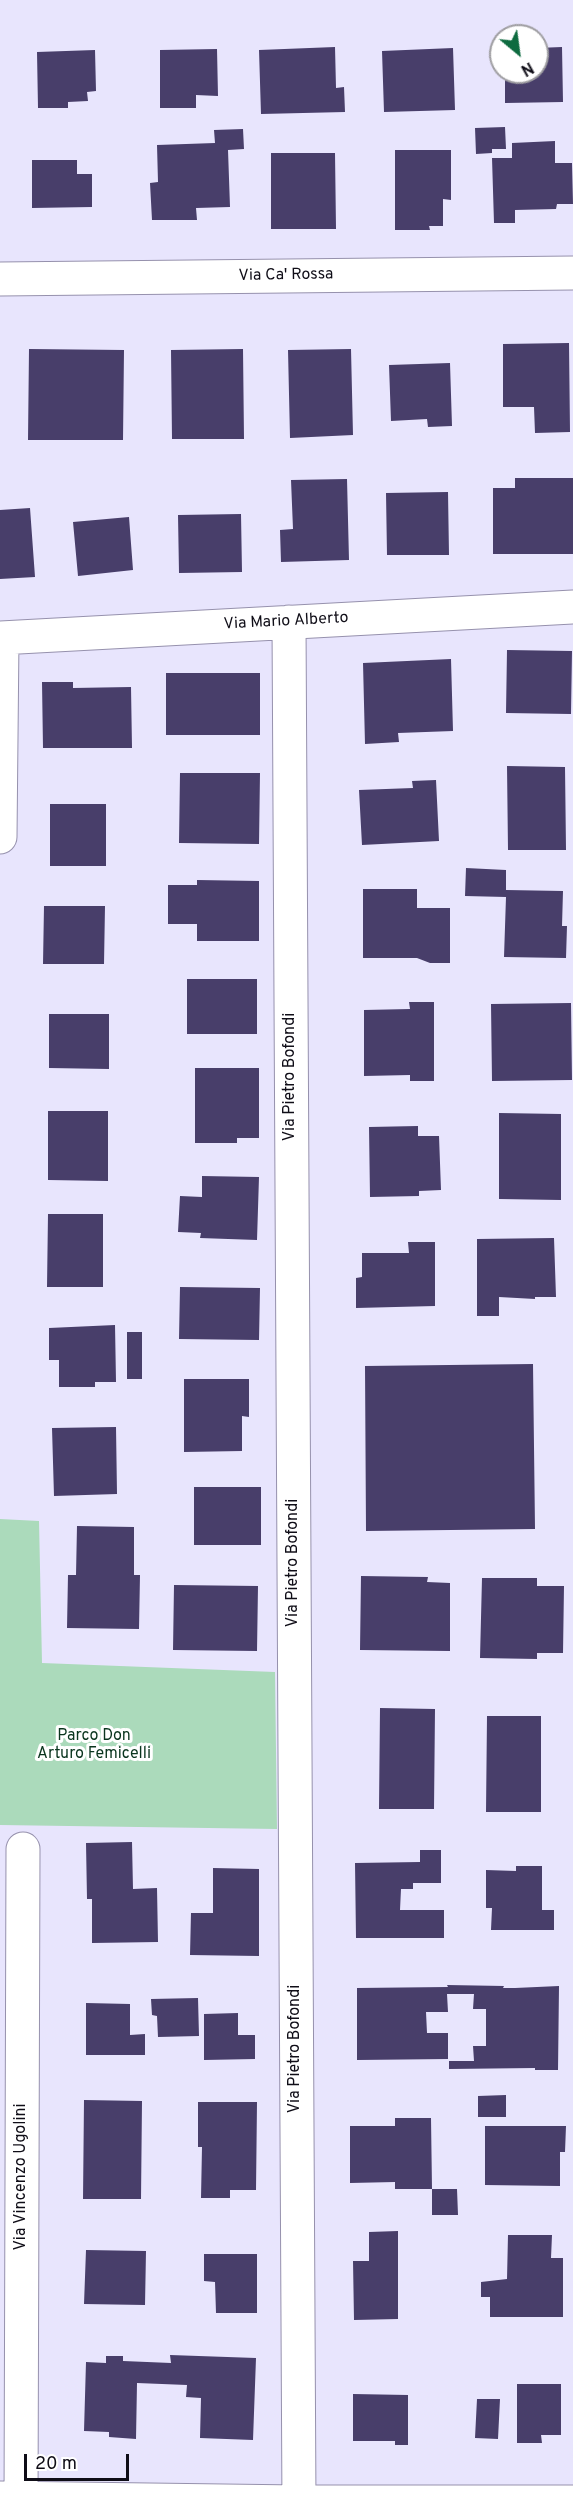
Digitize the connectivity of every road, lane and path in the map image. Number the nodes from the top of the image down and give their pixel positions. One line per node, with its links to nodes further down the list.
1 (573, 273): 2 (street, Via Ca' Rossa)
2 (0, 279)
3 (573, 607): 4 (street, Via Mario Alberto)
4 (289, 622): 5 (street, Via Mario Alberto); 10 (street, Via Pietro Bofondi)
5 (1, 638): 6 (street)
6 (0, 837)
7 (23, 1849): 8 (street, Via Vincenzo Ugolini)
8 (14, 2500): 10 (street)
9 (573, 2502): 10 (street)
10 (299, 2504)

